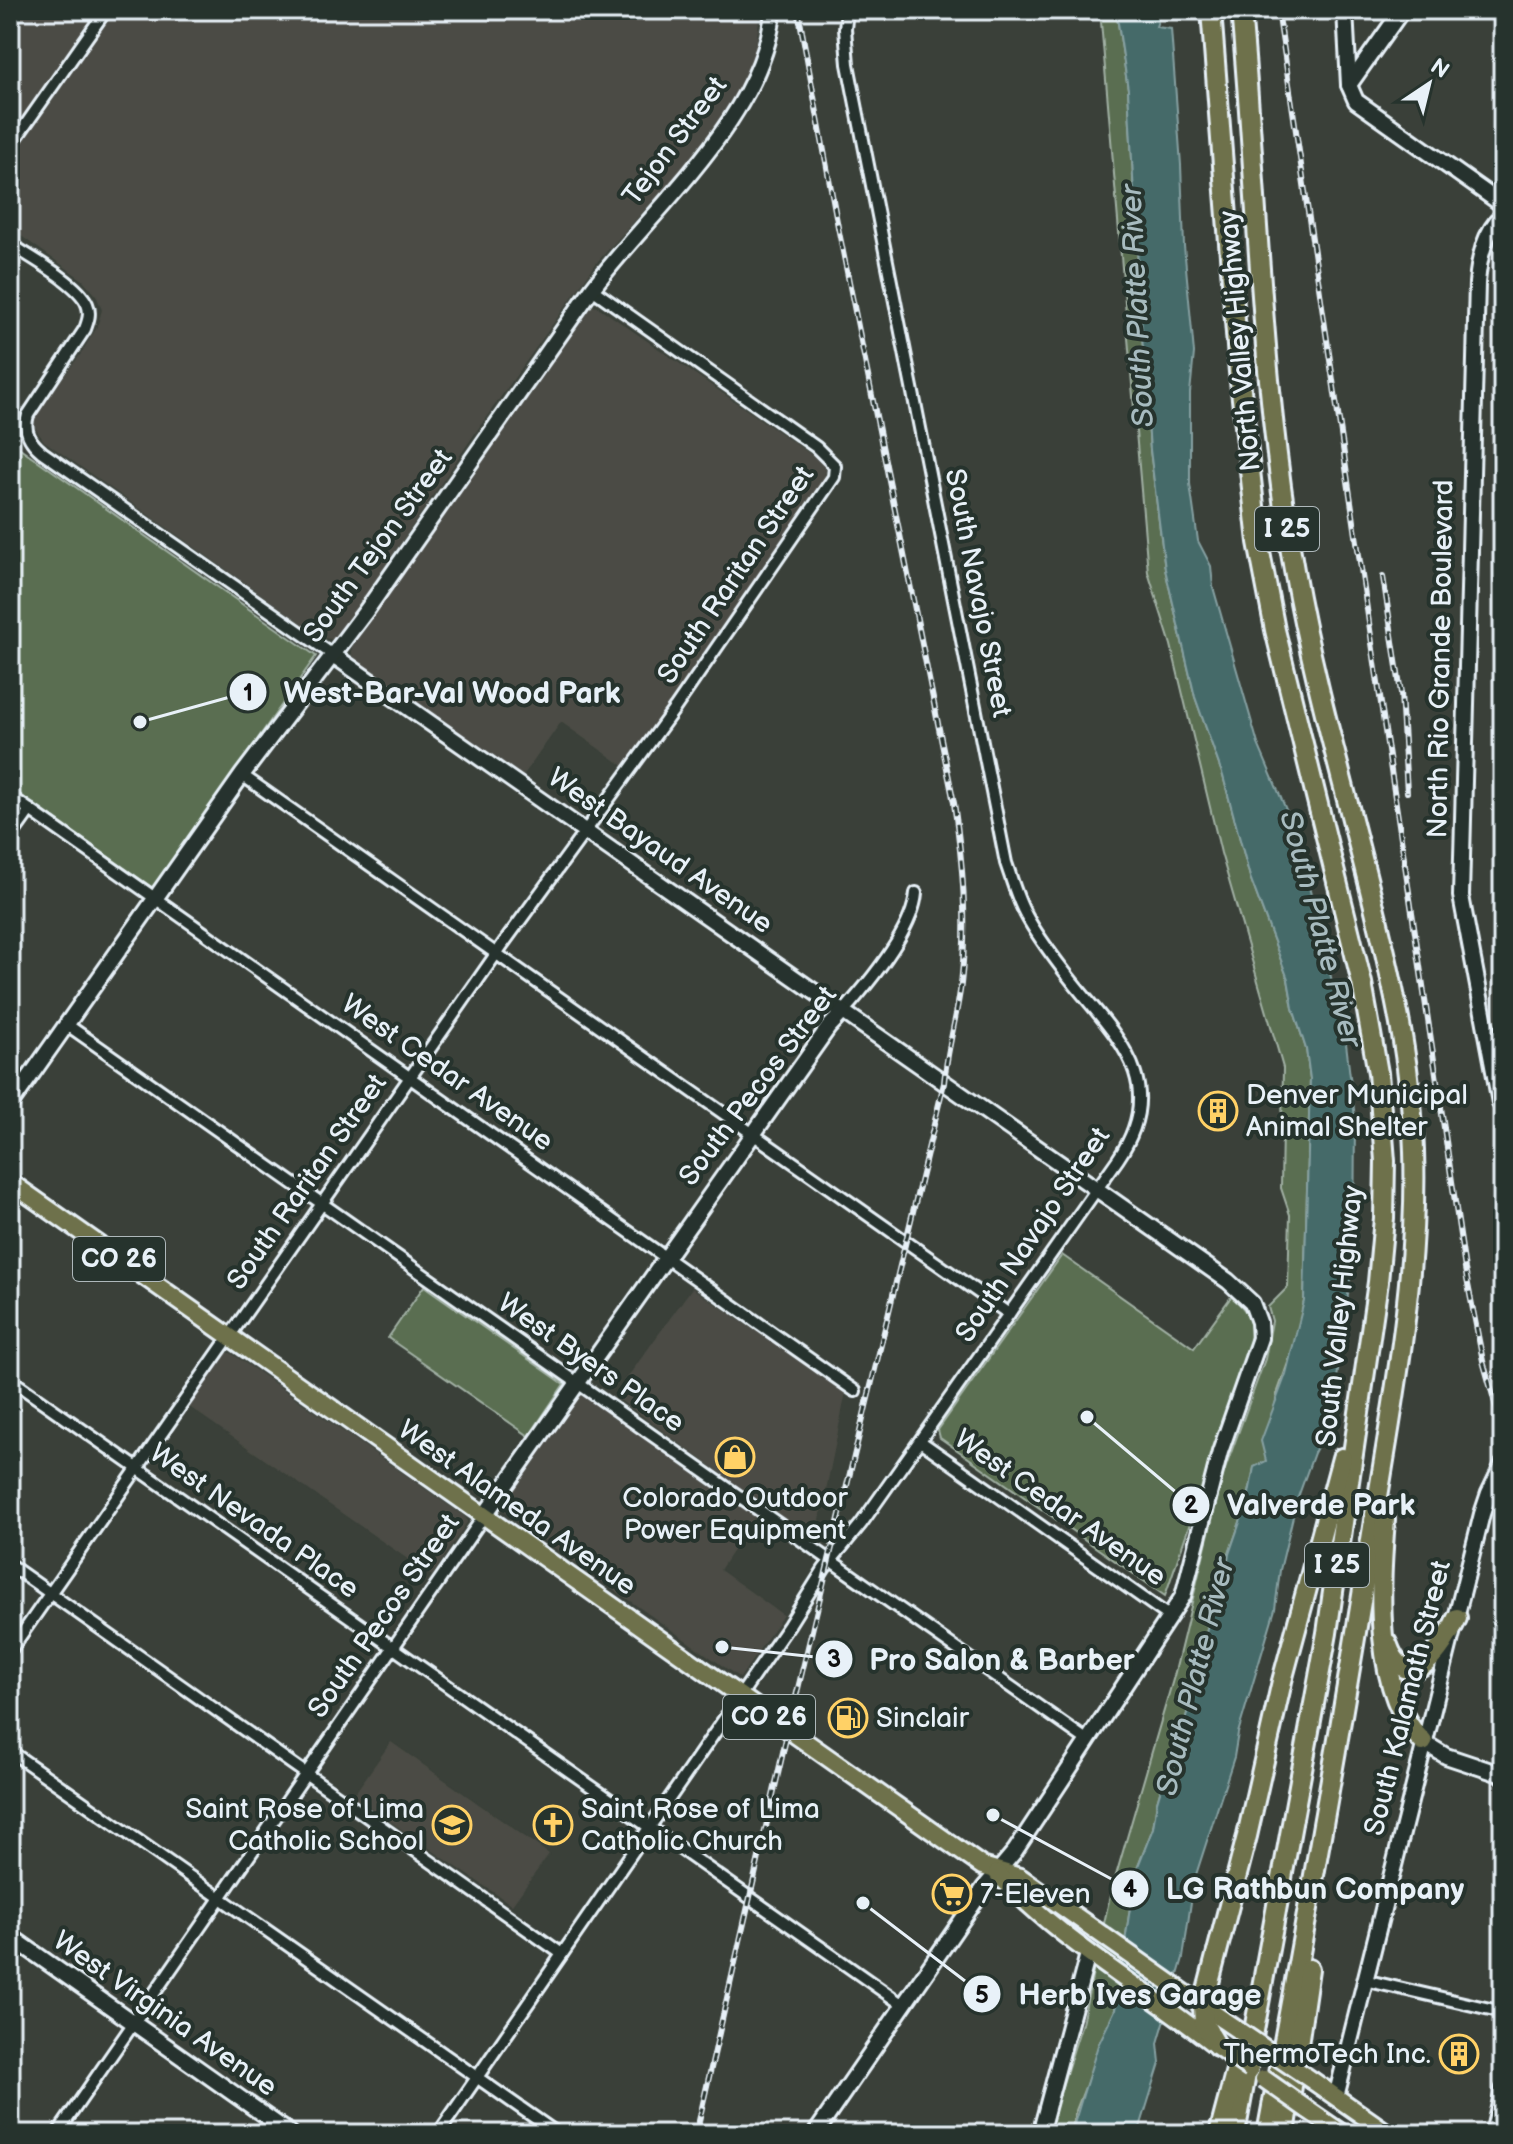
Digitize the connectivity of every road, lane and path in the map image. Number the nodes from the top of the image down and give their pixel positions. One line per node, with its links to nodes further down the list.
1 (106, 10): 9 (street)
2 (773, 10): 13 (street, Tejon Street)
3 (847, 10): 31 (street, South Navajo Street)
4 (1210, 10): 24 (highway, North Valley Highway / I 25)
5 (1241, 10): 40 (highway, North Valley Highway / I 25)
6 (1345, 10): 8 (street)
7 (1402, 10): 8 (street)
8 (1349, 85): 10 (street)
9 (10, 147)
10 (1503, 205)
11 (1503, 215): 28 (street, North Rio Grande Boulevard)
12 (10, 244): 14 (street, West Bayaud Avenue)
13 (592, 289): 14 (street, South Tejon Street); 18 (street, South Raritan Street)
14 (333, 655): 15 (street, South Tejon Street); 18 (street, West Bayaud Avenue)
15 (242, 775): 21 (street, South Tejon Street); 22 (street)
16 (10, 796): 17 (street, West Cedar Avenue)
17 (30, 810): 19 (street); 21 (street, West Cedar Avenue)
18 (587, 832): 22 (street, South Raritan Street); 23 (street, West Bayaud Avenue)
19 (10, 838)
20 (916, 893): 23 (street, South Pecos Street)
21 (154, 899): 25 (street, South Tejon Street); 26 (street, West Cedar Avenue)
22 (497, 953): 26 (street, South Raritan Street); 29 (street)
23 (843, 1012): 29 (street, South Pecos Street); 31 (street, West Bayaud Avenue)
24 (1370, 1022): 36 (highway, South Valley Highway / I 25)
25 (66, 1024): 27 (street, South Tejon Street); 32 (street, West Byers Place)
26 (409, 1078): 32 (street, South Raritan Street); 33 (street, West Cedar Avenue)
27 (10, 1105)
28 (1503, 1106)
29 (754, 1133): 33 (street, South Pecos Street); 34 (street)
30 (10, 1182): 35 (main road, West Alameda Avenue / CO 26)
31 (1096, 1189): 34 (street, South Navajo Street); 48 (street, West Bayaud Avenue)
32 (322, 1203): 35 (street, South Raritan Street); 38 (street, West Byers Place)
33 (665, 1257): 38 (street, South Pecos Street); 39 (street, West Cedar Avenue)
34 (1009, 1314): 41 (street, South Navajo Street)
35 (228, 1336): 42 (street, South Raritan Street); 44 (main road, West Alameda Avenue / CO 26)
36 (1368, 1346): 59 (highway, South Valley Highway / I 25); 69 (highway)
37 (10, 1379): 42 (street, West Nevada Place)
38 (577, 1383): 44 (street, South Pecos Street); 45 (street, West Byers Place)
39 (855, 1391)
40 (1391, 1426): 50 (highway); 60 (highway, I 25)
41 (920, 1441): 45 (street, South Navajo Street); 48 (street, West Cedar Avenue)
42 (136, 1467): 47 (street, South Raritan Street); 51 (street, West Nevada Place)
43 (1501, 1472): 49 (street, South Kalamath Street)
44 (484, 1516): 51 (street, South Pecos Street); 53 (main road, West Alameda Avenue / CO 26)
45 (830, 1560): 53 (street, South Navajo Street); 54 (street, West Byers Place)
46 (10, 1565): 47 (street)
47 (50, 1594): 52 (street, South Raritan Street); 57 (street)
48 (1170, 1617): 54 (street)
49 (1457, 1618): 50 (highway); 55 (street, South Kalamath Street)
50 (1385, 1638): 55 (highway)
51 (392, 1648): 57 (street, South Pecos Street); 61 (street, West Nevada Place)
52 (10, 1651)
53 (740, 1697): 61 (street, South Navajo Street); 62 (main road, West Alameda Avenue / CO 26)
54 (1088, 1741): 62 (street)
55 (1423, 1742): 58 (street); 67 (street, South Kalamath Street)
56 (10, 1751): 63 (street)
57 (306, 1774): 63 (street, South Pecos Street); 65 (street)
58 (1503, 1775)
59 (1301, 1783): 83 (highway); 84 (highway, South Valley Highway / I 25)
60 (1331, 1787): 85 (highway, I 25); 86 (highway)
61 (649, 1827): 65 (street, South Navajo Street); 68 (street, West Nevada Place)
62 (996, 1872): 66 (main road, West Alameda Avenue / CO 26); 68 (street); 69 (main road, West Alameda Avenue / CO 26)
63 (220, 1898): 71 (street, South Pecos Street); 73 (street)
64 (10, 1936): 71 (street, West Virginia Avenue)
65 (562, 1954): 73 (street, South Navajo Street)
66 (1088, 1954): 72 (main road, West Alameda Avenue / CO 26); 82 (street)
67 (1364, 1980): 70 (street); 75 (street, South Kalamath Street)
68 (903, 2005): 81 (street)
69 (1203, 2006): 72 (highway); 75 (main road, West Alameda Avenue / CO 26, bridge)
70 (1503, 2012)
71 (133, 2023): 77 (street, South Pecos Street); 78 (street, West Virginia Avenue)
72 (1217, 2046): 76 (main road, West Alameda Avenue / CO 26, bridge)
73 (477, 2078): 79 (street, South Navajo Street); 80 (street)
74 (1503, 2090): 89 (street)
75 (1336, 2097): 76 (main road, South Kalamath Street); 88 (main road, West Alameda Avenue / CO 26)
76 (1327, 2129): 87 (main road, West Alameda Avenue / CO 26)
77 (57, 2134)
78 (291, 2134)
79 (438, 2134)
80 (558, 2134)
81 (815, 2134)
82 (1040, 2134)
83 (1219, 2134)
84 (1235, 2134)
85 (1267, 2134)
86 (1285, 2134)
87 (1343, 2134)
88 (1389, 2134)
89 (1493, 2134)

